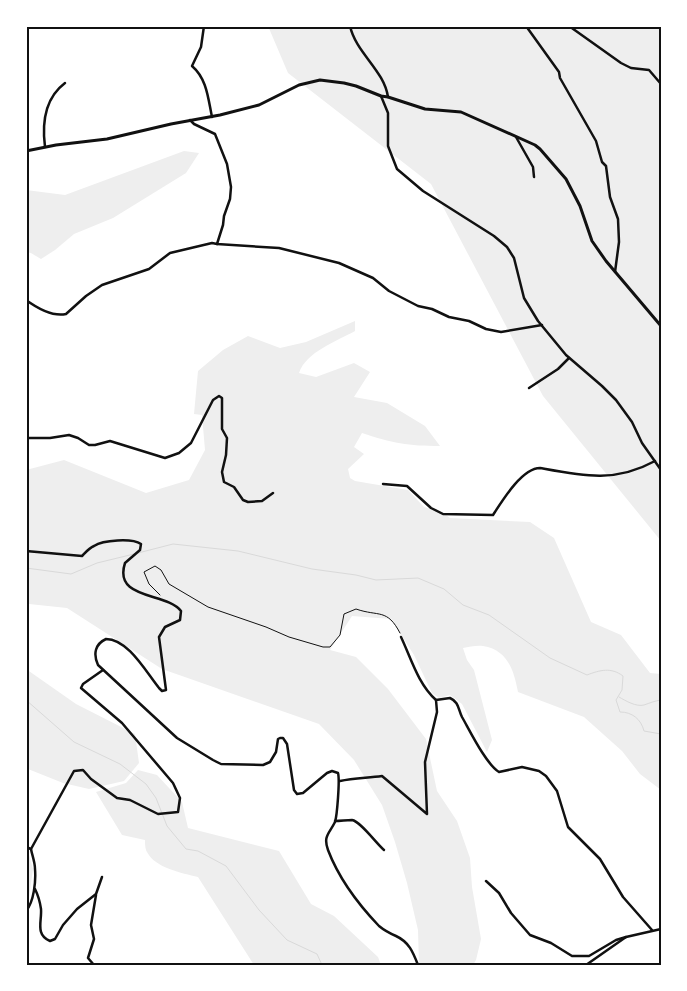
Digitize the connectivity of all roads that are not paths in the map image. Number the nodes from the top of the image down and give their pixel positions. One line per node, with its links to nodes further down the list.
1 (204, 26): 9 (street)
2 (350, 26): 8 (street)
3 (526, 26): 16 (street)
4 (569, 26): 6 (street)
5 (65, 83): 12 (street)
6 (661, 84)
7 (381, 96): 8 (street); 9 (street); 18 (street)
8 (388, 97): 11 (street)
9 (212, 117): 10 (street)
10 (190, 120): 12 (street); 15 (street)
11 (516, 137): 14 (street); 16 (street)
12 (45, 147): 13 (street)
13 (26, 151)
14 (534, 177)
15 (217, 244): 17 (street); 18 (street)
16 (615, 273): 19 (street)
17 (26, 300)
18 (542, 325): 20 (street)
19 (661, 326)
20 (569, 358): 21 (street); 23 (street)
21 (529, 388)
22 (26, 438): 26 (street)
23 (655, 461): 24 (street); 25 (street)
24 (661, 470)
25 (383, 484)
26 (273, 493)
27 (26, 551): 29 (street)
28 (402, 637): 30 (street)
29 (103, 670): 31 (street); 34 (street)
30 (436, 700): 31 (street); 42 (street)
31 (340, 781): 32 (street)
32 (335, 821): 35 (street); 45 (street)
33 (26, 847): 34 (street)
34 (31, 849): 38 (street)
35 (384, 850)
36 (102, 877): 39 (street)
37 (486, 882): 43 (street)
38 (34, 888): 39 (street); 40 (street)
39 (96, 894): 44 (street)
40 (26, 911)
41 (661, 929): 42 (street)
42 (652, 930): 43 (street)
43 (626, 936): 46 (street)
44 (94, 965)
45 (418, 965)
46 (586, 965)

